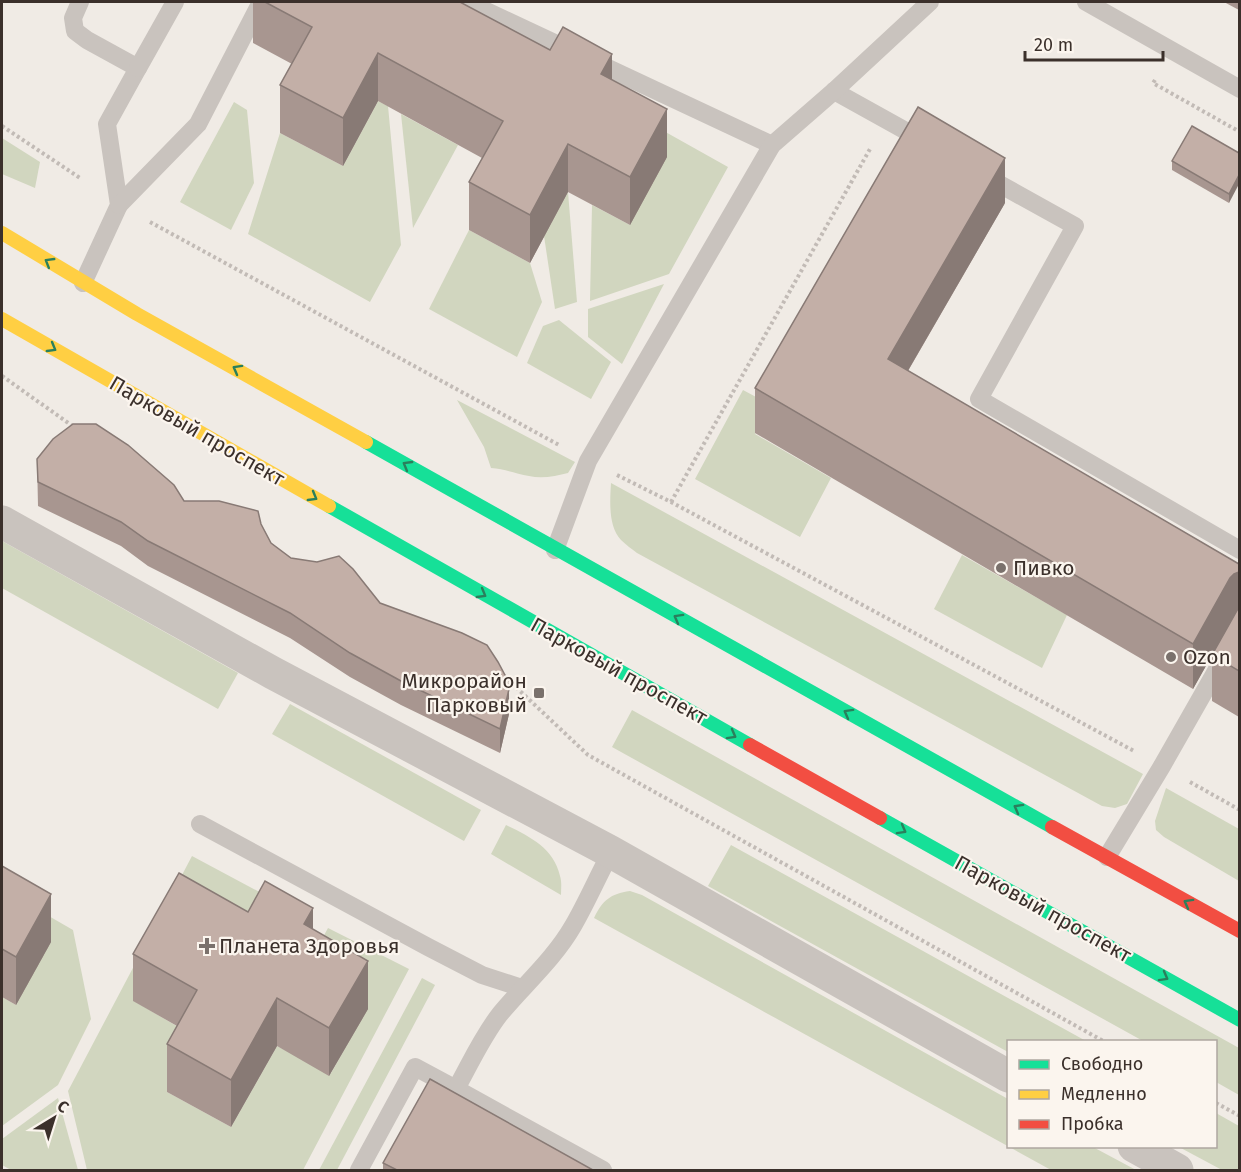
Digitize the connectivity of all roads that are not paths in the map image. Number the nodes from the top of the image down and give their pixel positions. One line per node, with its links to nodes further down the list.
1 (80, 2): 7 (lane)
2 (175, 2): 7 (lane)
3 (261, 2): 13 (lane)
4 (467, 2): 10 (lane)
5 (930, 2): 9 (lane)
6 (1086, 2): 8 (lane)
7 (138, 68): 13 (lane)
8 (1239, 88)
9 (834, 91): 10 (lane); 11 (lane)
10 (772, 145): 18 (lane)
11 (936, 148)
12 (966, 165): 19 (lane)
13 (119, 205): 15 (lane)
14 (2, 233): 15 (main road, one-way to 14)
15 (83, 283): 18 (main road, one-way to 15)
16 (2, 319): 26 (main road, Парковый проспект, one-way to 26)
17 (2, 522): 22 (street)
18 (555, 550): 23 (main road, one-way to 18)
19 (1239, 550)
20 (1239, 629): 23 (lane)
21 (200, 824): 25 (lane)
22 (610, 852): 25 (lane); 27 (street)
23 (1107, 857): 24 (main road, one-way to 23)
24 (1239, 931)
25 (522, 988): 28 (lane)
26 (1239, 1020)
27 (1007, 1075)
28 (456, 1089): 30 (lane); 31 (lane)
29 (1138, 1148): 32 (street)
30 (360, 1170)
31 (603, 1170)
32 (1177, 1170)

